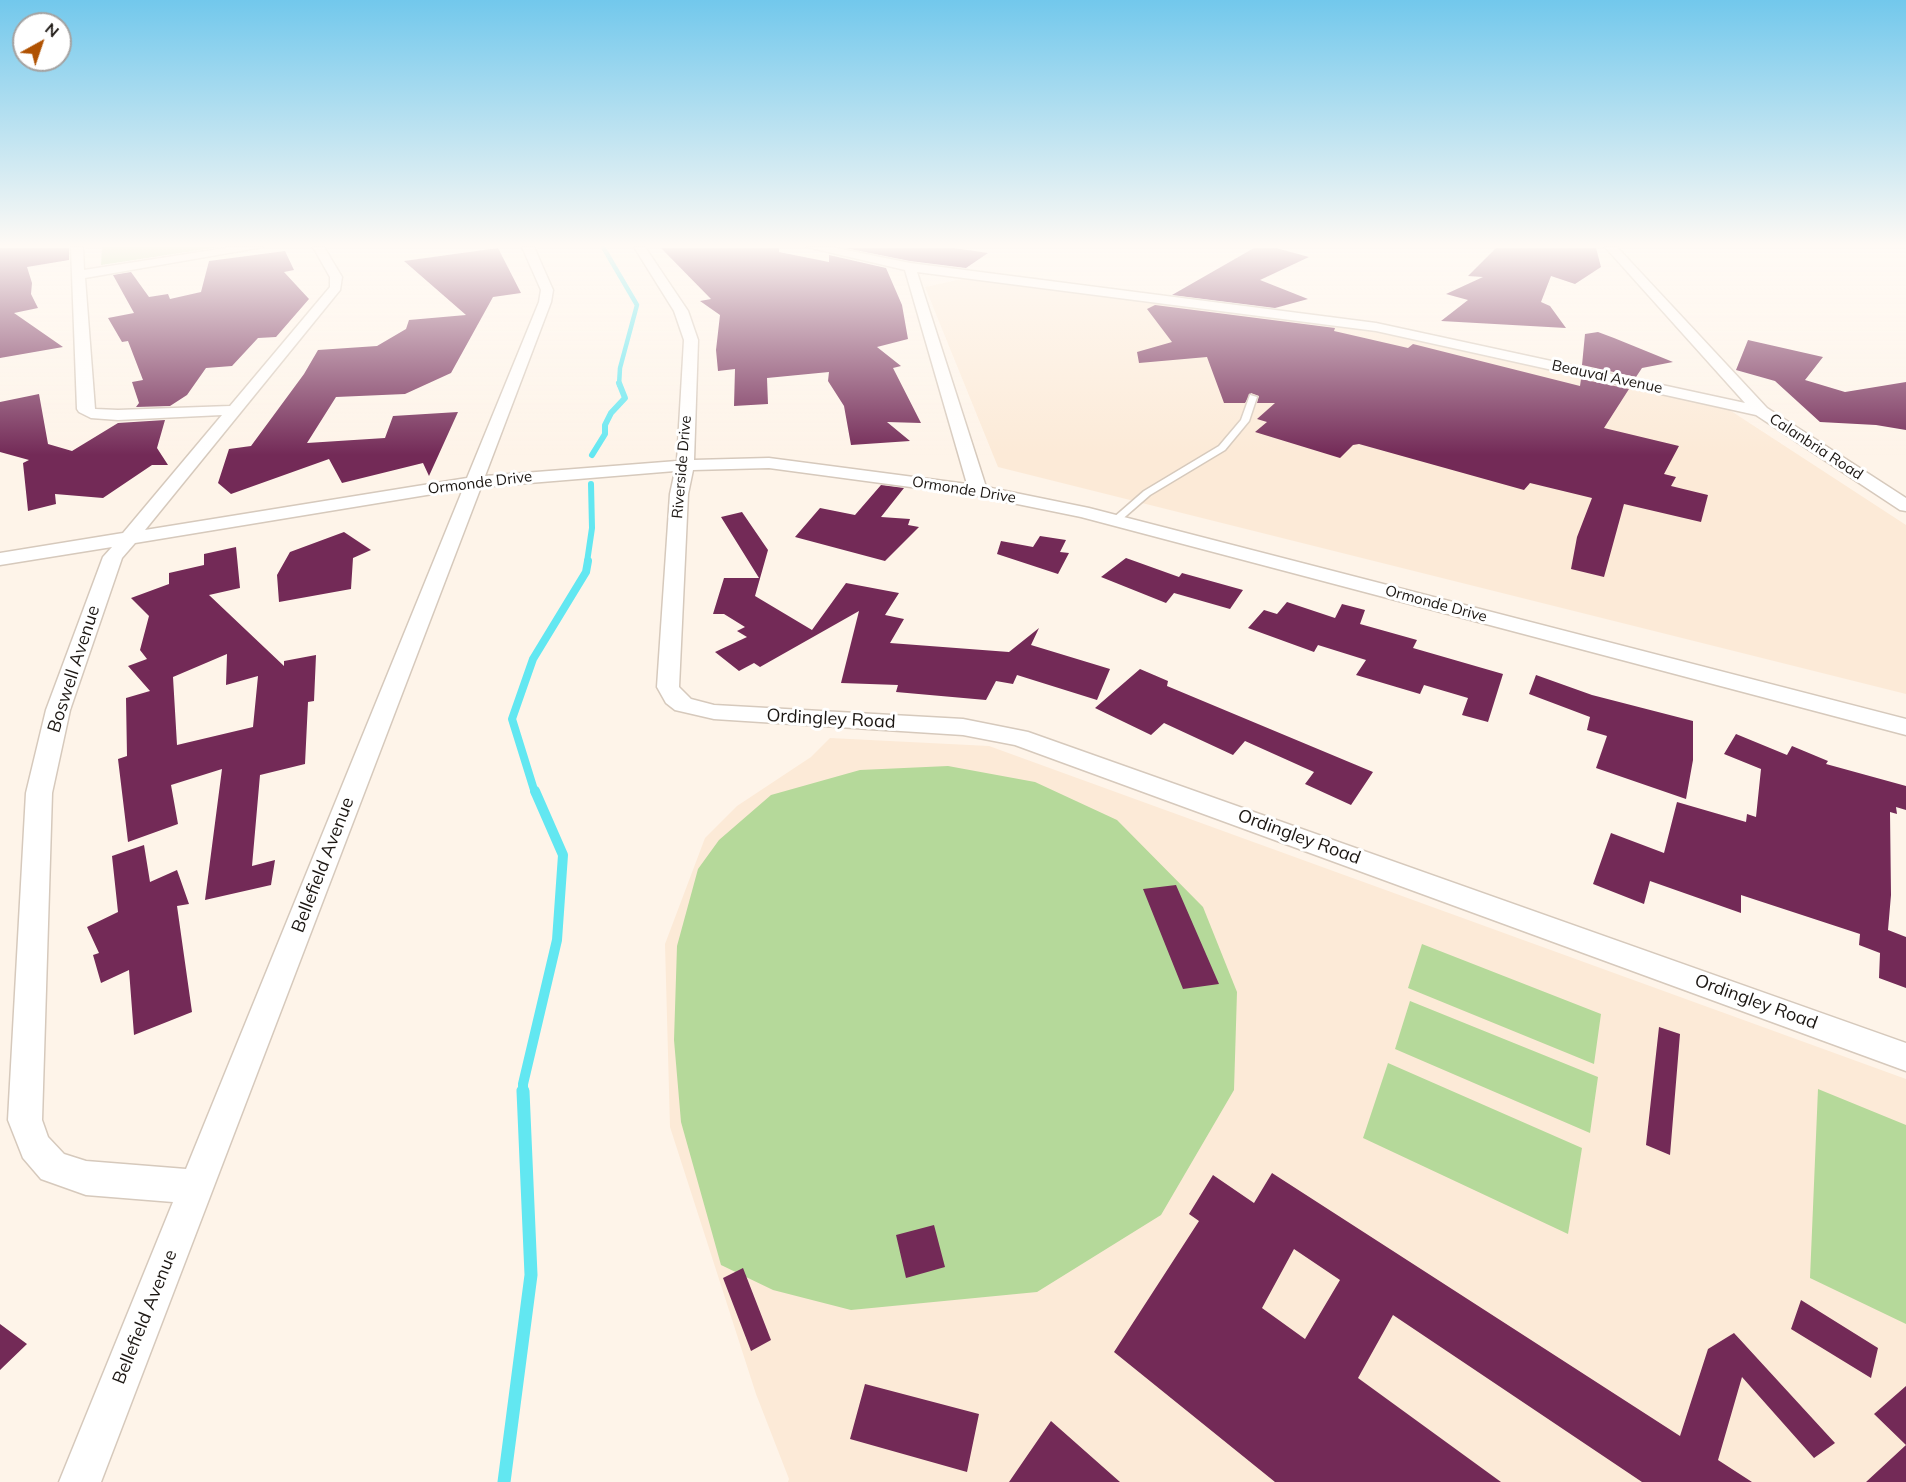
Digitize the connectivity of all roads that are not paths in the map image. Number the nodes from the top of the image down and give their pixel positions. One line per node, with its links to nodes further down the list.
1 (80, 316): 9 (street)
2 (312, 316): 9 (street, Boswell Avenue)
3 (539, 316): 12 (street, Bellefield Avenue)
4 (683, 316): 11 (street, Riverside Drive)
5 (925, 316): 13 (street)
6 (1292, 316): 10 (street, Beauval Avenue)
7 (1673, 316): 10 (street, Calanbria Road)
8 (1253, 397): 15 (lane)
9 (236, 410): 16 (street, Boswell Avenue)
10 (1761, 411): 14 (street, Calanbria Road)
11 (685, 465): 12 (street, Ormonde Drive); 13 (street, Ormonde Drive); 18 (street, Riverside Drive)
12 (473, 482): 16 (street, Ormonde Drive); 21 (street, Bellefield Avenue)
13 (978, 491): 15 (street, Ormonde Drive)
14 (1906, 506)
15 (1116, 520): 19 (street, Ormonde Drive)
16 (128, 538): 17 (street, Ormonde Drive); 21 (street, Boswell Avenue)
17 (0, 559)
18 (674, 698): 20 (street, Ordingley Road)
19 (1906, 727)
20 (1906, 1057)
21 (196, 1187): 22 (street, Bellefield Avenue)
22 (80, 1482)

